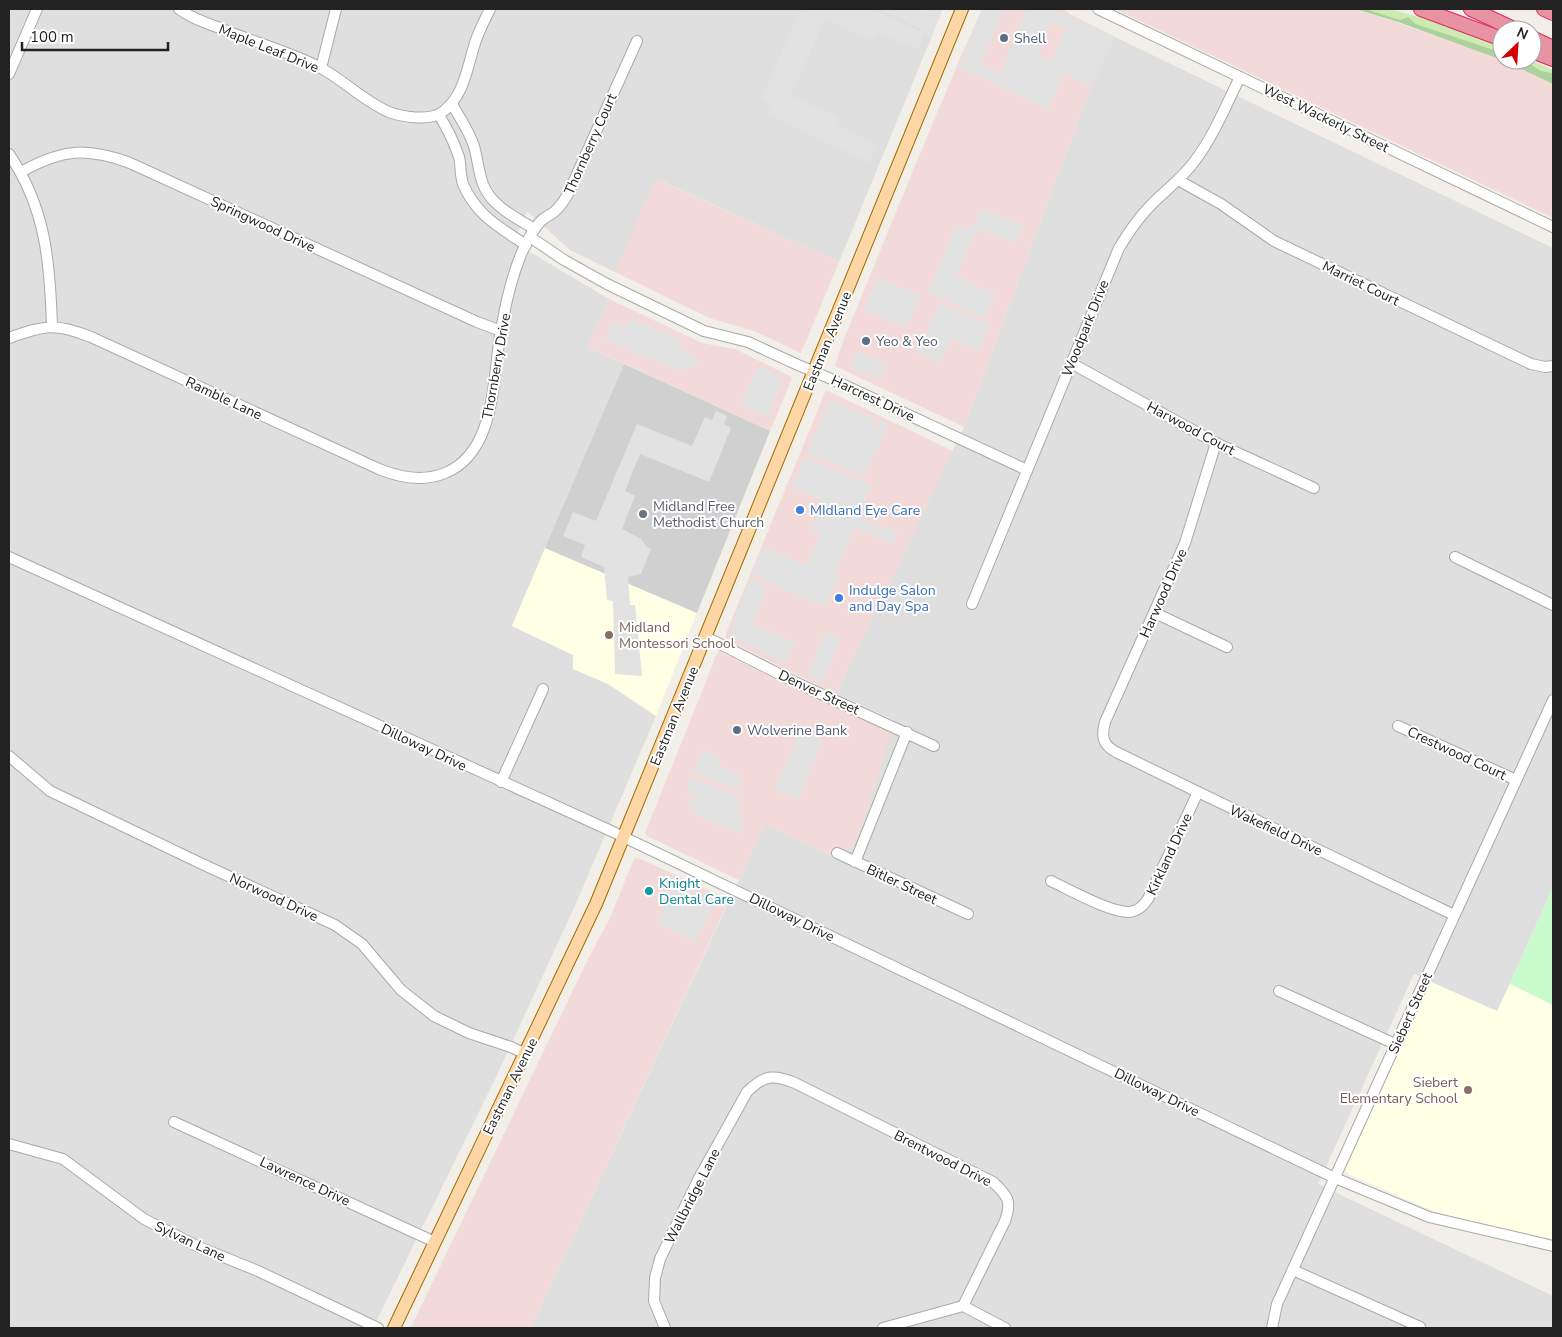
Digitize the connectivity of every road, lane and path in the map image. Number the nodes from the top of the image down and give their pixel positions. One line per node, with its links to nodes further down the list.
1 (38, 9): 15 (street)
2 (179, 9): 14 (street, Maple Leaf Drive)
3 (336, 9): 14 (street)
4 (490, 9): 17 (street)
5 (962, 9): 29 (main road, Eastman Avenue)
6 (1098, 9): 16 (street, West Wackerly Street)
7 (1421, 9): 12 (highway)
8 (1471, 9): 11 (highway)
9 (1544, 9): 10 (highway)
10 (1553, 13)
11 (1495, 20)
12 (1492, 35)
13 (637, 40): 23 (street, Thornberry Court)
14 (321, 68): 18 (street, Maple Leaf Drive)
15 (9, 74)
16 (1240, 77): 21 (street, Woodpark Drive); 22 (street, West Wackerly Street)
17 (452, 104): 18 (street); 23 (street)
18 (439, 115): 23 (street)
19 (9, 154): 20 (street)
20 (21, 172): 24 (street); 25 (street, Springwood Drive)
21 (1178, 180): 27 (street, Woodpark Drive); 28 (street, Marriet Court)
22 (1553, 227)
23 (530, 237): 25 (street, Thornberry Drive); 29 (street, Harcrest Drive)
24 (52, 327): 26 (street, Ramble Lane); 32 (street, Ramble Lane)
25 (501, 331): 32 (street, Thornberry Drive)
26 (9, 338)
27 (1071, 363): 30 (street, Harwood Court); 31 (street, Woodpark Drive)
28 (1553, 366)
29 (814, 372): 31 (street, Harcrest Drive); 39 (main road, Eastman Avenue)
30 (1216, 443): 33 (street, Harwood Court); 38 (street, Harwood Drive)
31 (1027, 470): 36 (street, Woodpark Drive)
32 (438, 476)
33 (1314, 488)
34 (9, 557): 49 (street, Dilloway Drive)
35 (1455, 557): 37 (street)
36 (972, 604)
37 (1553, 605)
38 (1155, 613): 40 (street); 45 (street, Harwood Drive)
39 (706, 637): 44 (street, Denver Street); 51 (main road, Eastman Avenue)
40 (1227, 647)
41 (543, 689): 49 (street)
42 (1553, 700): 48 (street, Siebert Street)
43 (1398, 726): 48 (street, Crestwood Court)
44 (907, 732): 46 (street, Denver Street); 53 (street)
45 (1103, 739): 50 (street, Wakefield Drive)
46 (934, 746)
47 (9, 756): 59 (street, Norwood Drive)
48 (1516, 780): 56 (street, Siebert Street)
49 (501, 782): 51 (street, Dilloway Drive)
50 (1198, 792): 54 (street, Kirkland Drive); 56 (street, Wakefield Drive)
51 (624, 837): 59 (main road, Eastman Avenue); 63 (street, Dilloway Drive)
52 (837, 853): 53 (street, Bitler Street)
53 (855, 862): 55 (street, Bitler Street)
54 (1051, 881)
55 (968, 914)
56 (1454, 914): 58 (street, Siebert Street)
57 (1279, 991): 58 (street)
58 (1396, 1044): 63 (street, Siebert Street)
59 (526, 1054): 64 (main road, Eastman Avenue)
60 (767, 1077): 67 (street, Brentwood Drive); 70 (street, Wallbridge Lane)
61 (174, 1122): 64 (street, Lawrence Drive)
62 (9, 1144): 68 (street, Sylvan Lane)
63 (1335, 1178): 65 (street, Dilloway Drive); 66 (street, Siebert Street)
64 (435, 1242): 69 (main road, Eastman Avenue)
65 (1553, 1246)
66 (1293, 1270): 73 (street, Siebert Street); 74 (street)
67 (964, 1306): 71 (street); 72 (street)
68 (378, 1328)
69 (394, 1328)
70 (665, 1328)
71 (883, 1328)
72 (1005, 1328)
73 (1272, 1328)
74 (1420, 1328)

